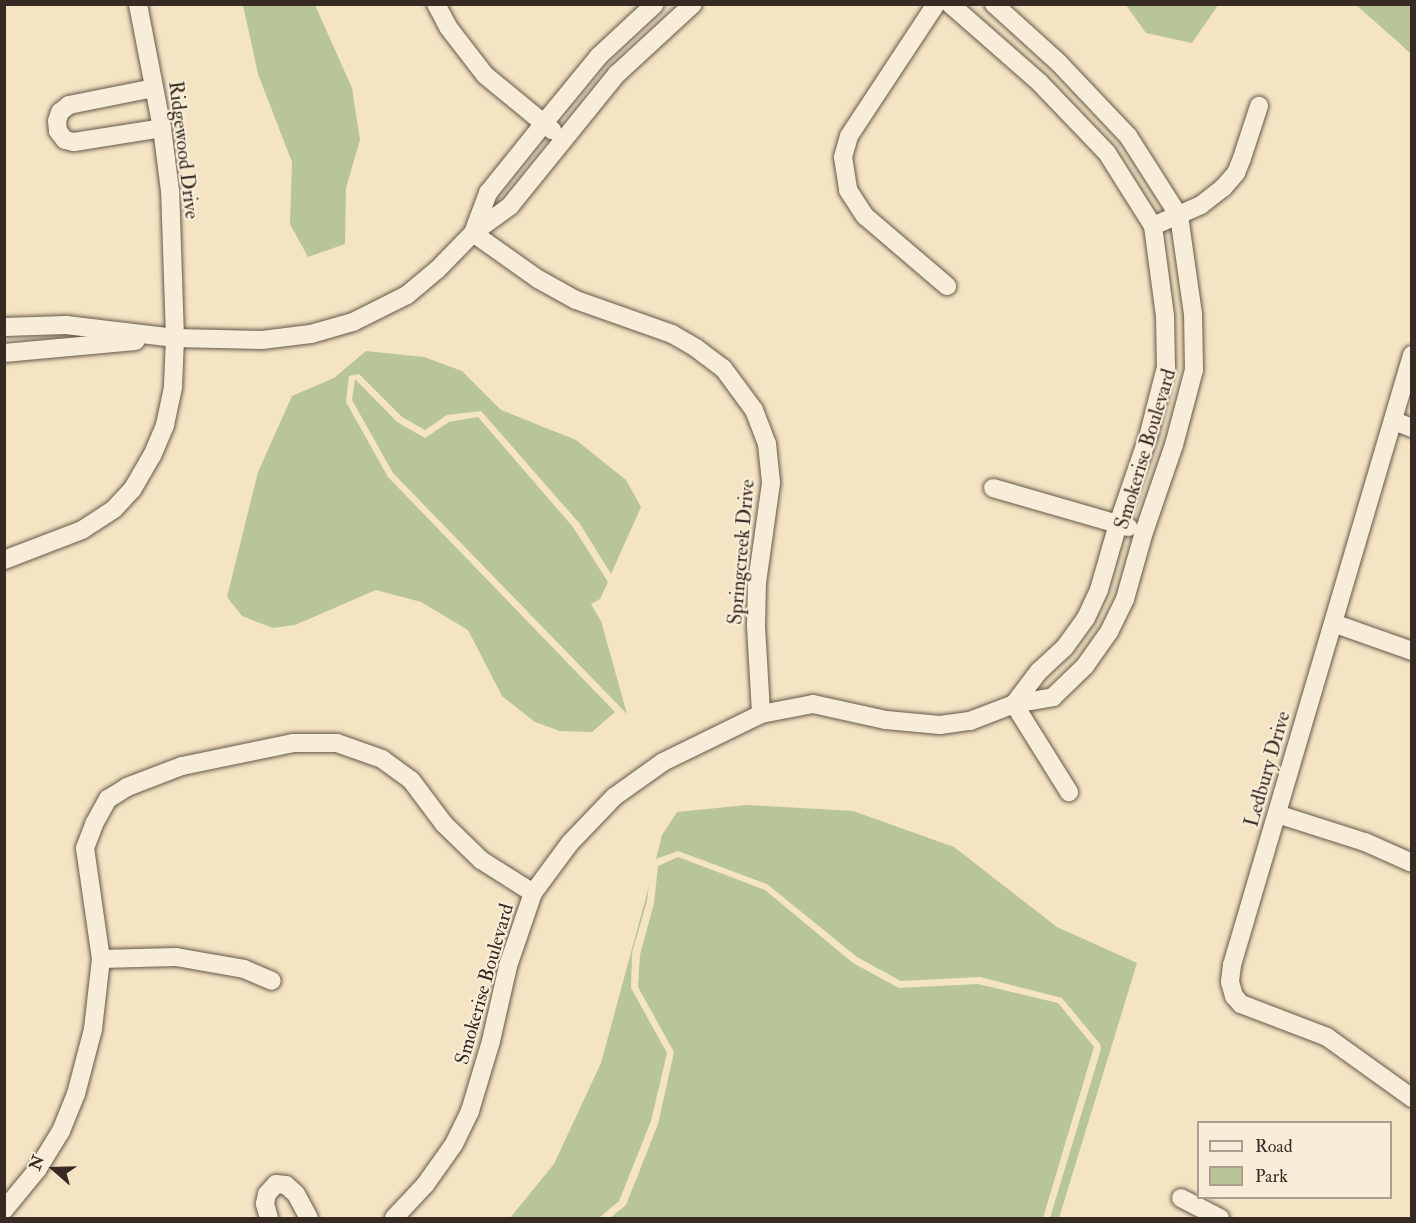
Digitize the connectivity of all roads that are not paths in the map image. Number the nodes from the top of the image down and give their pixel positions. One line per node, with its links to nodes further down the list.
1 (138, 4): 8 (street, Ridgewood Drive)
2 (436, 4): 10 (street)
3 (655, 4): 10 (street)
4 (693, 4): 12 (street)
5 (936, 4): 16 (street)
6 (950, 4): 14 (street, Smokerise Boulevard)
7 (994, 4): 13 (street, Smokerise Boulevard)
8 (154, 88): 11 (street, Ridgewood Drive); 11 (street)
9 (1259, 106): 13 (street)
10 (544, 123): 12 (street); 15 (street)
11 (162, 128): 18 (street, Ridgewood Drive)
12 (563, 138): 15 (street)
13 (1179, 216): 14 (street); 25 (street, Smokerise Boulevard)
14 (1153, 226): 24 (street, Smokerise Boulevard)
15 (473, 233): 18 (street); 30 (street, Springcreek Drive)
16 (947, 286)
17 (4, 327): 18 (street)
18 (175, 338): 19 (street); 26 (street, Ridgewood Drive)
19 (4, 353)
20 (1412, 355): 21 (street, Ledbury Drive)
21 (1394, 421): 22 (street); 27 (street, Ledbury Drive)
22 (1412, 428)
23 (993, 488): 24 (street)
24 (1118, 524): 25 (street); 29 (street, Smokerise Boulevard)
25 (1144, 532): 29 (street, Smokerise Boulevard)
26 (4, 560)
27 (1333, 623): 28 (street); 32 (street, Ledbury Drive)
28 (1412, 651)
29 (1014, 704): 30 (street, Smokerise Boulevard); 31 (street)
30 (761, 714): 34 (street, Smokerise Boulevard)
31 (1069, 792)
32 (1277, 814): 33 (street); 37 (street, Ledbury Drive)
33 (1412, 863)
34 (533, 893): 35 (street); 42 (street, Smokerise Boulevard)
35 (101, 959): 36 (street); 39 (street)
36 (272, 981)
37 (1412, 1098)
38 (1181, 1198): 43 (street)
39 (4, 1210)
40 (269, 1218): 41 (street)
41 (309, 1218)
42 (394, 1218)
43 (1220, 1218)

